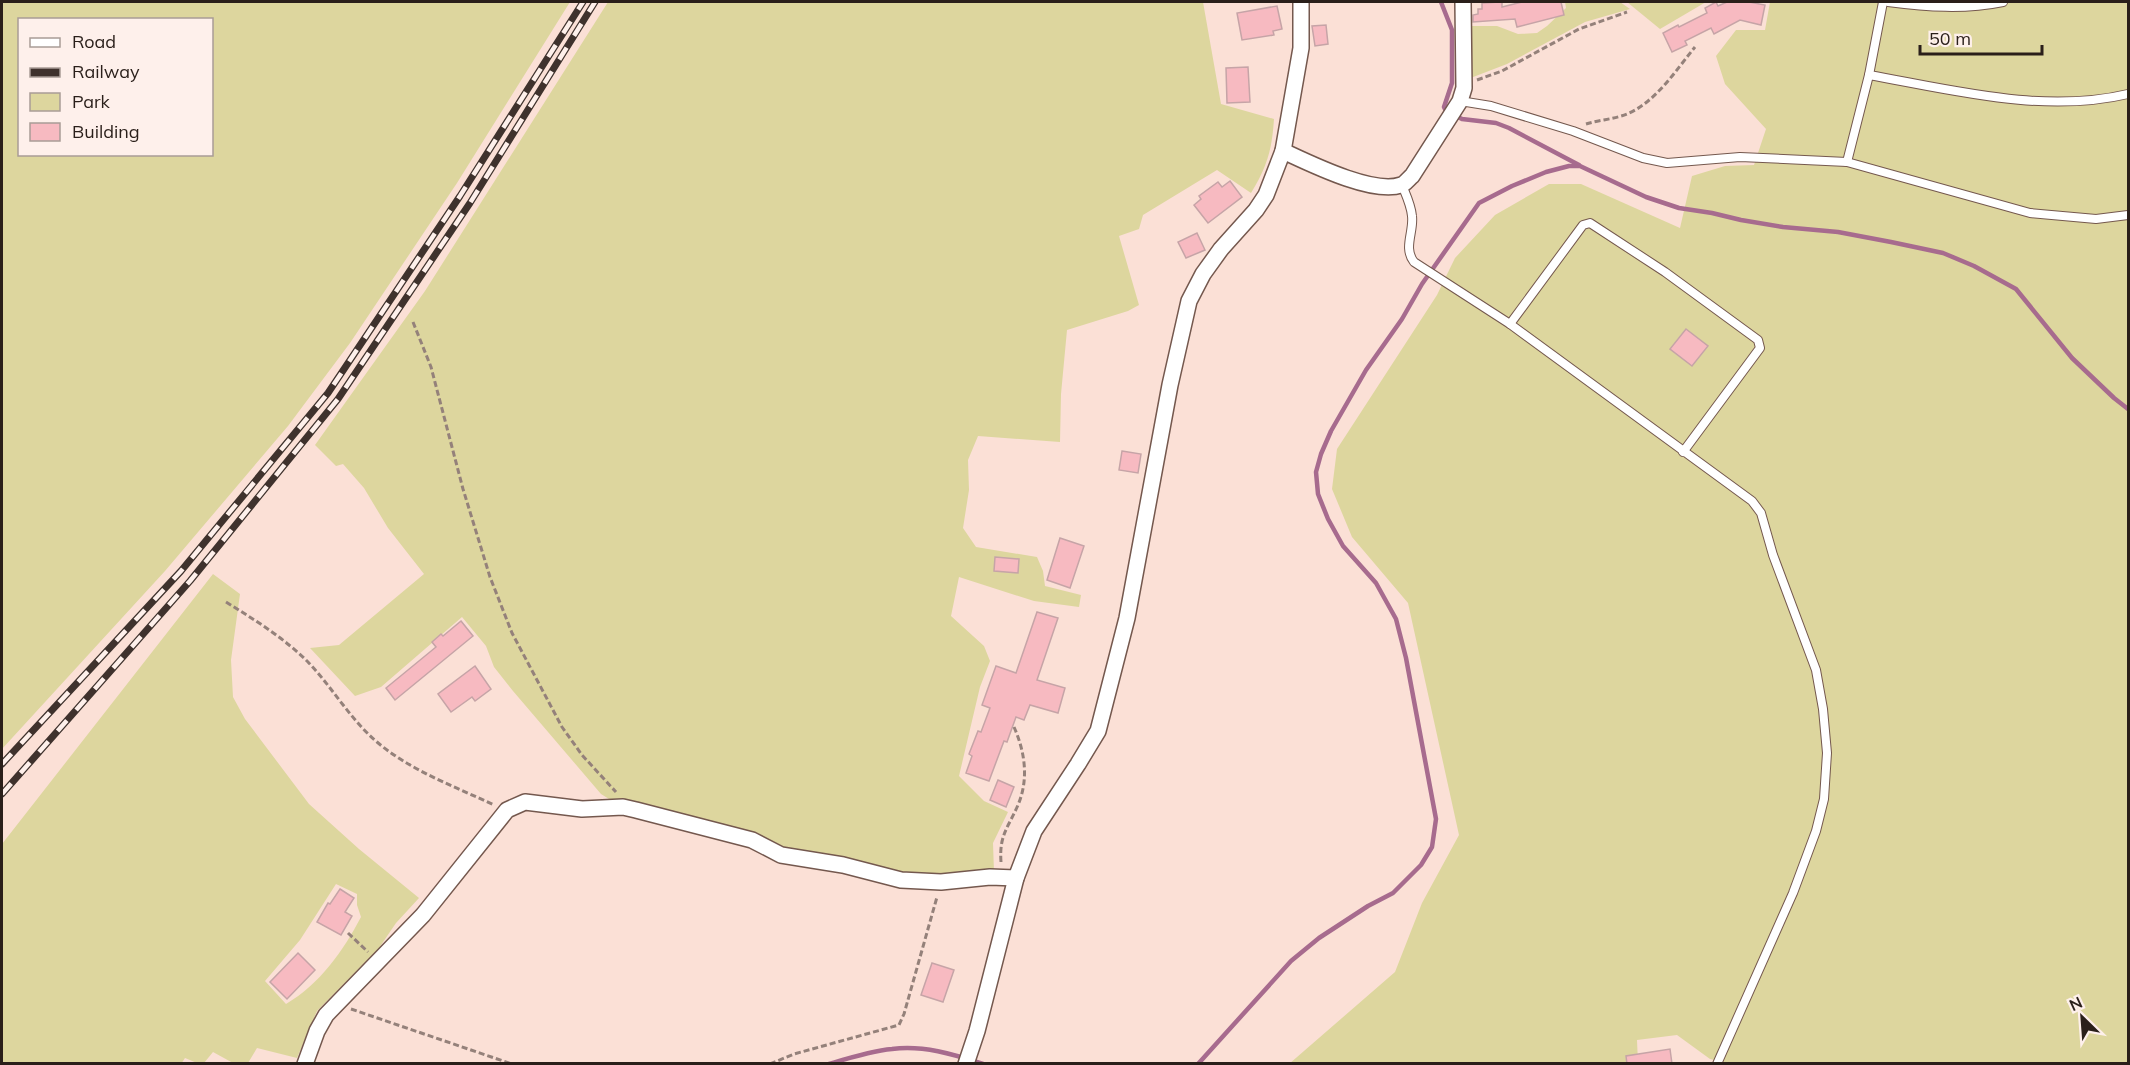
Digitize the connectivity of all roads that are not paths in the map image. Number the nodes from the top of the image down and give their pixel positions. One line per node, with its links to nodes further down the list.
1 (1300, 2): 8 (street)
2 (1463, 2): 7 (street)
3 (1886, 2): 4 (lane); 5 (lane)
4 (2003, 2)
5 (1869, 75): 6 (lane); 9 (lane)
6 (2128, 93)
7 (1460, 101): 9 (lane); 10 (street)
8 (1283, 151): 10 (street); 14 (street)
9 (1846, 162): 11 (lane)
10 (1402, 185): 12 (lane)
11 (2128, 215)
12 (1510, 324): 13 (lane); 13 (lane)
13 (1683, 452): 17 (lane)
14 (1009, 878): 15 (street); 16 (street)
15 (305, 1064)
16 (966, 1064)
17 (1717, 1064)

